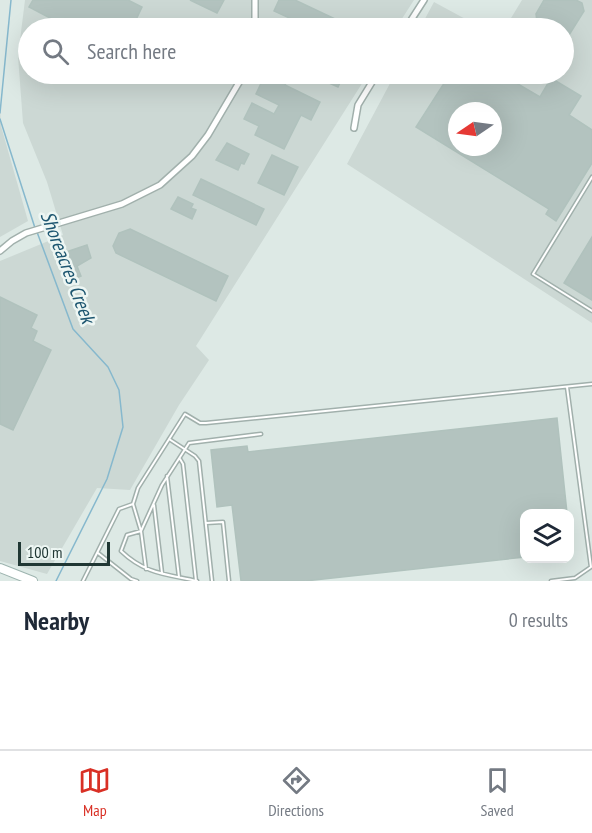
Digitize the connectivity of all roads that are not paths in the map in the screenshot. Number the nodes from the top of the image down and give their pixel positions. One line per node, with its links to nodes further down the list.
1 (255, 0): 3 (street)
2 (424, 0): 4 (street)
3 (255, 18)
4 (412, 18)
5 (238, 84): 9 (street)
6 (371, 84): 7 (street)
7 (354, 128)
8 (592, 177): 10 (lane)
9 (0, 251)
10 (592, 311)
11 (592, 384): 12 (lane)
12 (567, 387): 14 (lane); 33 (lane)
13 (261, 434): 15 (lane)
14 (169, 439): 15 (lane); 19 (lane)
15 (185, 449): 16 (lane); 20 (lane)
16 (179, 458): 17 (lane); 30 (lane)
17 (167, 476): 18 (lane); 26 (lane)
18 (154, 502): 21 (lane); 25 (lane)
19 (133, 504): 21 (lane); 22 (lane)
20 (206, 523): 31 (lane); 32 (lane)
21 (141, 531): 24 (lane); 24 (lane)
22 (98, 552): 28 (lane); 29 (lane)
23 (0, 568): 27 (street)
24 (146, 569): 25 (lane)
25 (162, 573): 26 (lane)
26 (179, 577): 30 (lane)
27 (33, 581)
28 (83, 581)
29 (137, 581)
30 (196, 581)
31 (212, 581)
32 (229, 581)
33 (551, 581)

